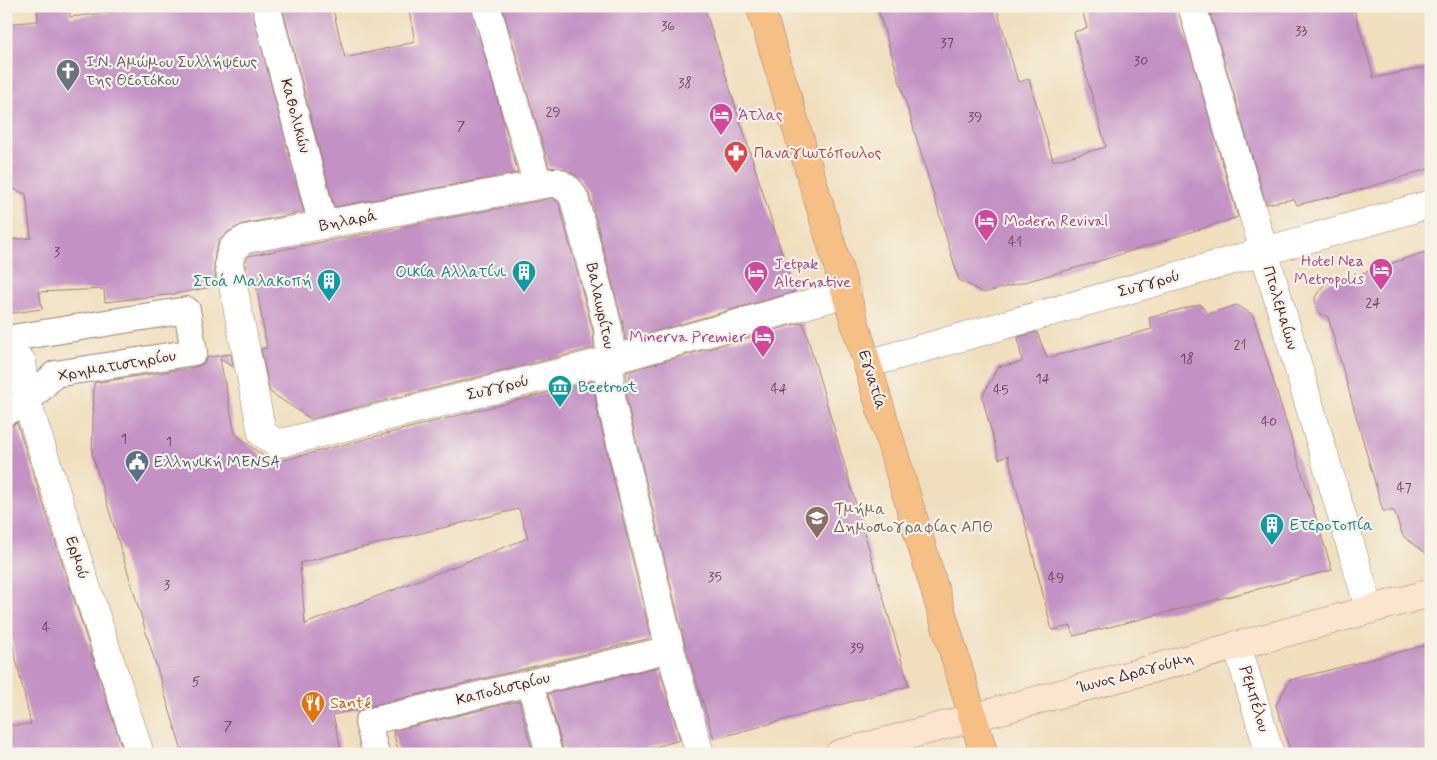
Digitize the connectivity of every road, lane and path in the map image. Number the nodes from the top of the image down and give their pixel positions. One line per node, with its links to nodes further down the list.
1 (266, 6): 7 (street, Καθολικών)
2 (486, 6): 5 (street)
3 (760, 6): 9 (main road, Εγνατία)
4 (1192, 6): 8 (street, Πτολεμαίων)
5 (538, 185): 7 (street, Βηλαρά); 12 (street, Βαλαωρίτου)
6 (1431, 204): 8 (street, Συγγρού)
7 (323, 225): 10 (street, Βηλαρά)
8 (1263, 251): 14 (street, Συγγρού); 17 (street, Πτολεμαίων)
9 (847, 293): 12 (street, Συγγρού); 14 (main road, Εγνατία)
10 (239, 320): 12 (street, Συγγρού)
11 (6, 339): 15 (street, Χρηματιστηρίου)
12 (612, 360): 19 (street, Βαλαωρίτου)
13 (14, 363): 15 (street, Ερμού)
14 (867, 364): 21 (main road, Εγνατία)
15 (17, 407): 22 (street, Ερμού)
16 (1431, 593): 17 (main road, Ίωνος Δραγούμη)
17 (1369, 608): 18 (main road, Ίωνος Δραγούμη)
18 (1237, 645): 21 (main road, Ίωνος Δραγούμη); 28 (street, Ρεμπέλου)
19 (670, 649): 20 (street, Καποδιστρίου); 25 (street, Βαλαωρίτου)
20 (530, 682): 23 (street, Καποδιστρίου); 24 (street)
21 (973, 716): 26 (main road, Ίωνος Δραγούμη); 27 (main road, Εγνατία)
22 (140, 754)
23 (376, 754)
24 (549, 754)
25 (700, 754)
26 (839, 754)
27 (984, 754)
28 (1270, 754)

